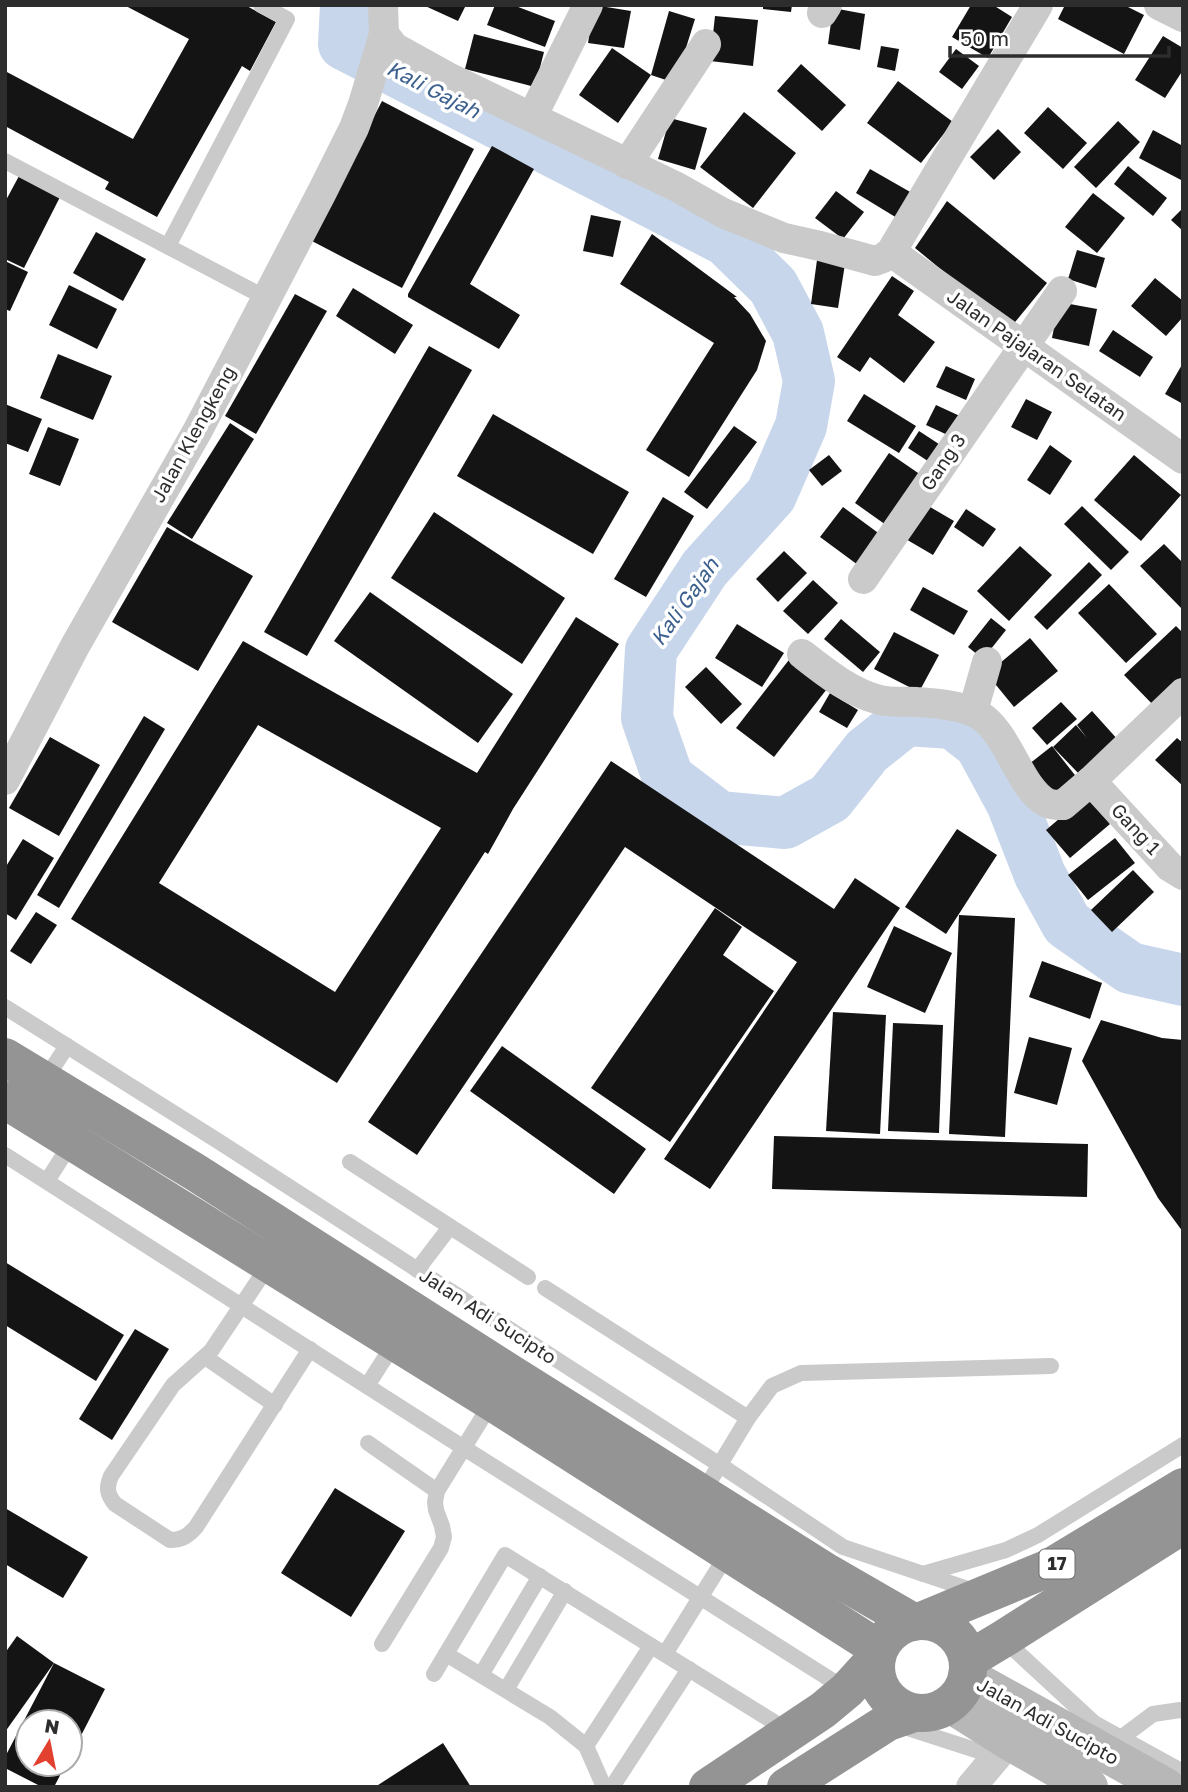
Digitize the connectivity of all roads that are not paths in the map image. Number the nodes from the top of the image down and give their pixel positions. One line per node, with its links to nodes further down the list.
1 (261, 5): 11 (lane)
2 (588, 5): 8 (street)
3 (1038, 5): 12 (street)
4 (1159, 5): 5 (street)
5 (1183, 17)
6 (383, 25): 8 (street); 13 (street, Jalan Klengkeng)
7 (706, 44): 10 (street)
8 (531, 117): 10 (street)
9 (5, 161): 11 (lane)
10 (627, 164): 12 (street)
11 (168, 246): 13 (lane)
12 (891, 252): 15 (street, Jalan Pajajaran Selatan)
13 (253, 291): 22 (street, Jalan Klengkeng)
14 (1062, 291): 15 (street, Gang 3)
15 (1023, 345): 16 (street, Jalan Pajajaran Selatan); 17 (street, Gang 3)
16 (1183, 459)
17 (863, 579)
18 (802, 654): 21 (street)
19 (987, 662): 21 (street)
20 (1183, 693): 23 (street)
21 (973, 711): 23 (street)
22 (5, 780)
23 (1091, 781): 24 (street, Gang 1)
24 (1183, 875)
25 (5, 1007): 26 (lane, Jalan Adi Sucipto)
26 (67, 1046): 28 (lane); 31 (lane, Jalan Adi Sucipto)
27 (5, 1057): 28 (highway, Jalan Adi Sucipto)
28 (25, 1097): 29 (highway, Jalan Adi Sucipto); 31 (highway, Jalan Adi Sucipto)
29 (73, 1141): 33 (lane); 35 (highway, Jalan Adi Sucipto)
30 (5, 1155): 33 (lane)
31 (206, 1157): 36 (lane, Jalan Adi Sucipto); 40 (highway, Jalan Adi Sucipto)
32 (350, 1162): 34 (lane)
33 (47, 1181): 39 (lane)
34 (450, 1227): 36 (lane); 37 (lane)
35 (270, 1264): 39 (lane); 40 (highway, Jalan Adi Sucipto)
36 (417, 1270): 40 (lane, Jalan Adi Sucipto)
37 (528, 1278)
38 (545, 1288): 47 (lane)
39 (242, 1305): 41 (lane); 42 (lane)
40 (418, 1305): 44 (lane); 45 (highway, Jalan Adi Sucipto); 52 (lane, Jalan Adi Sucipto)
41 (310, 1349): 44 (lane); 46 (lane)
42 (205, 1357): 46 (lane); 46 (lane)
43 (1051, 1366): 47 (lane)
44 (368, 1386): 50 (lane)
45 (501, 1387): 50 (lane); 52 (highway, Jalan Adi Sucipto); 55 (highway, Jalan Adi Sucipto)
46 (275, 1405)
47 (748, 1418): 52 (lane)
48 (368, 1443): 53 (lane)
49 (1183, 1445): 51 (lane)
50 (464, 1448): 53 (lane); 60 (lane)
51 (1175, 1475): 56 (lane); 59 (highway, 17)
52 (711, 1480): 56 (lane, Jalan Adi Sucipto); 61 (highway, Jalan Adi Sucipto)
53 (438, 1491): 63 (lane)
54 (1183, 1525): 62 (highway, 17)
55 (729, 1553): 60 (lane); 65 (highway, Jalan Adi Sucipto)
56 (923, 1574): 59 (lane, Jalan Adi Sucipto)
57 (540, 1576): 58 (lane); 66 (lane); 69 (lane)
58 (565, 1591): 64 (lane); 71 (lane)
59 (985, 1594): 61 (highway, 17)
60 (701, 1597): 64 (lane); 72 (lane)
61 (917, 1621): 65 (highway, 17); 70 (highway)
62 (1003, 1639): 70 (highway, 17); 76 (lane, Jalan Adi Sucipto)
63 (382, 1644)
64 (658, 1650): 67 (lane); 77 (lane)
65 (878, 1653): 72 (highway, 17); 74 (highway)
66 (446, 1654): 68 (lane); 69 (lane)
67 (689, 1669): 75 (lane); 81 (lane)
68 (434, 1674)
69 (481, 1675): 71 (lane)
70 (962, 1680): 74 (highway, 17); 78 (main road, Jalan Adi Sucipto); 87 (main road, Jalan Adi Sucipto)
71 (506, 1690): 77 (lane)
72 (847, 1690): 75 (highway, 17)
73 (1183, 1711): 76 (lane)
74 (901, 1717): 78 (lane, Jalan Adi Sucipto); 83 (highway, 17)
75 (791, 1732): 82 (highway, 17)
76 (1121, 1738): 79 (lane, Jalan Adi Sucipto)
77 (586, 1746): 80 (lane)
78 (1009, 1756): 84 (street); 85 (lane, Jalan Adi Sucipto); 86 (main road, Jalan Adi Sucipto)
79 (1183, 1772)
80 (604, 1787)
81 (612, 1787)
82 (708, 1787)
83 (786, 1787)
84 (971, 1787)
85 (1066, 1787)
86 (1089, 1787)
87 (1166, 1787)

